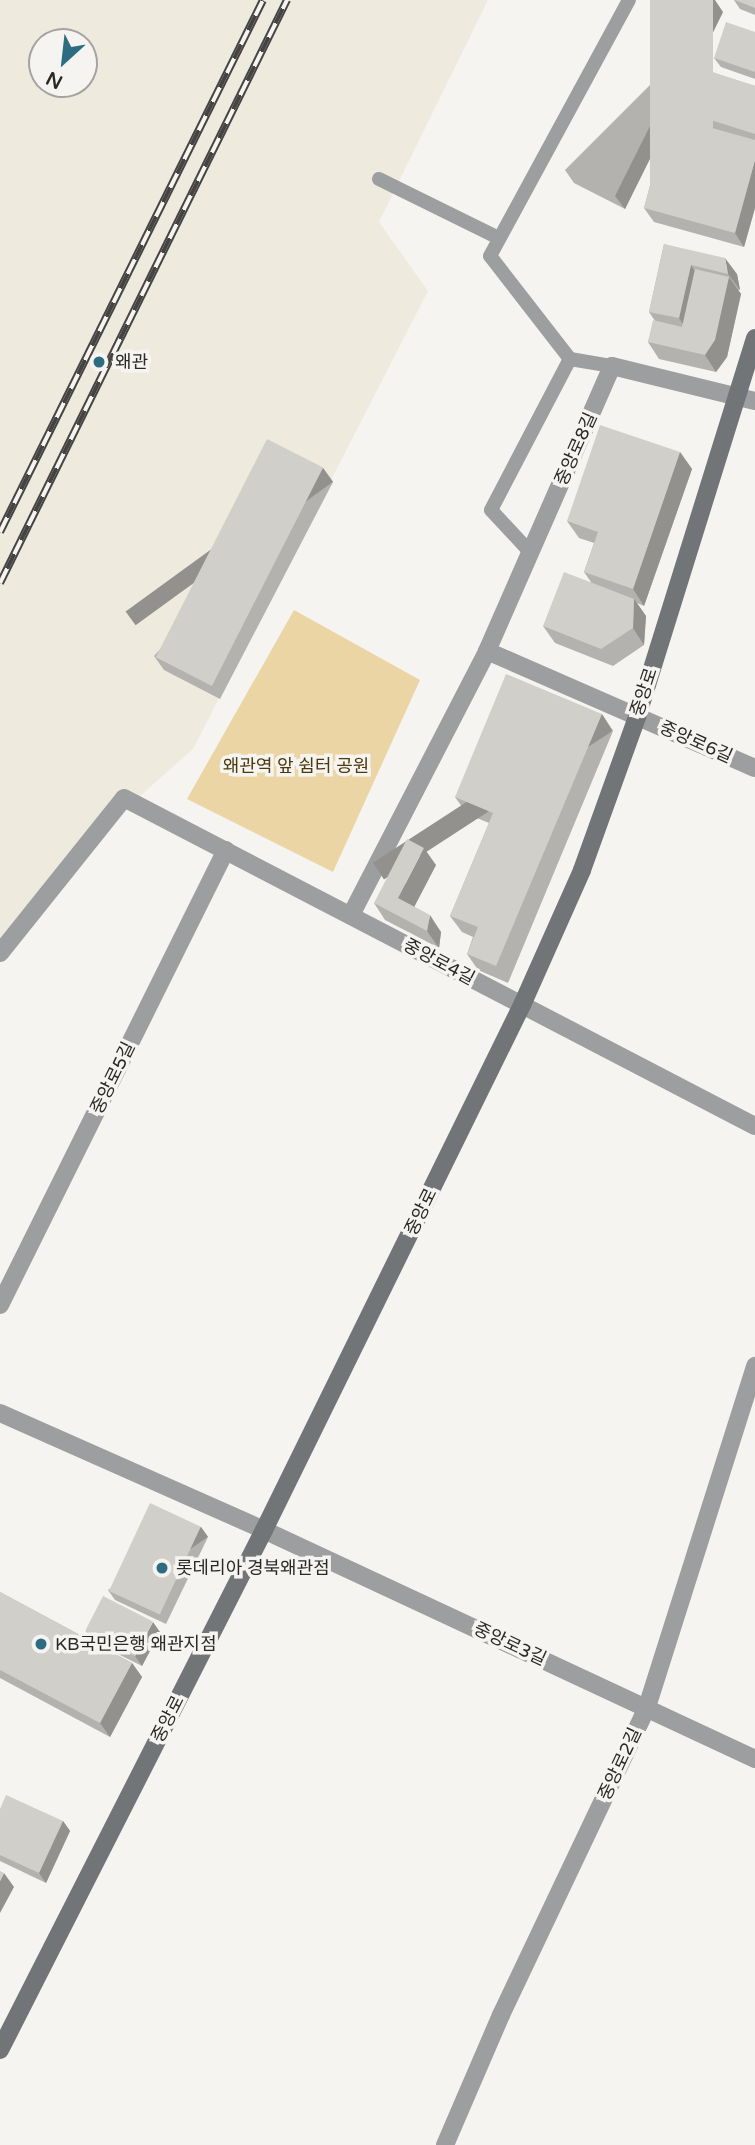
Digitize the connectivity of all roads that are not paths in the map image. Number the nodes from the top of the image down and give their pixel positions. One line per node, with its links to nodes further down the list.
1 (629, 0): 3 (lane)
2 (379, 179): 3 (lane)
3 (499, 238): 5 (lane)
4 (755, 338): 7 (street, 중앙로)
5 (570, 359): 6 (lane); 8 (lane)
6 (612, 366): 7 (street); 8 (street, 중앙로8길)
7 (746, 399): 10 (street, 중앙로)
8 (530, 552): 9 (street, 중앙로8길)
9 (486, 651): 10 (street, 중앙로6길); 13 (street, 중앙로8길)
10 (637, 717): 11 (street, 중앙로6길); 15 (street, 중앙로)
11 (755, 768)
12 (226, 850): 13 (street, 중앙로4길); 14 (street, 중앙로4길); 17 (street, 중앙로5길)
13 (351, 915): 15 (street, 중앙로4길)
14 (0, 953)
15 (522, 1005): 16 (street, 중앙로4길); 20 (street, 중앙로)
16 (755, 1126)
17 (0, 1305)
18 (755, 1366): 21 (street, 중앙로2길)
19 (0, 1413): 20 (street)
20 (264, 1530): 21 (street, 중앙로3길); 23 (street, 중앙로)
21 (647, 1707): 22 (street, 중앙로3길); 24 (street, 중앙로2길)
22 (755, 1759)
23 (0, 2050)
24 (444, 2145)

